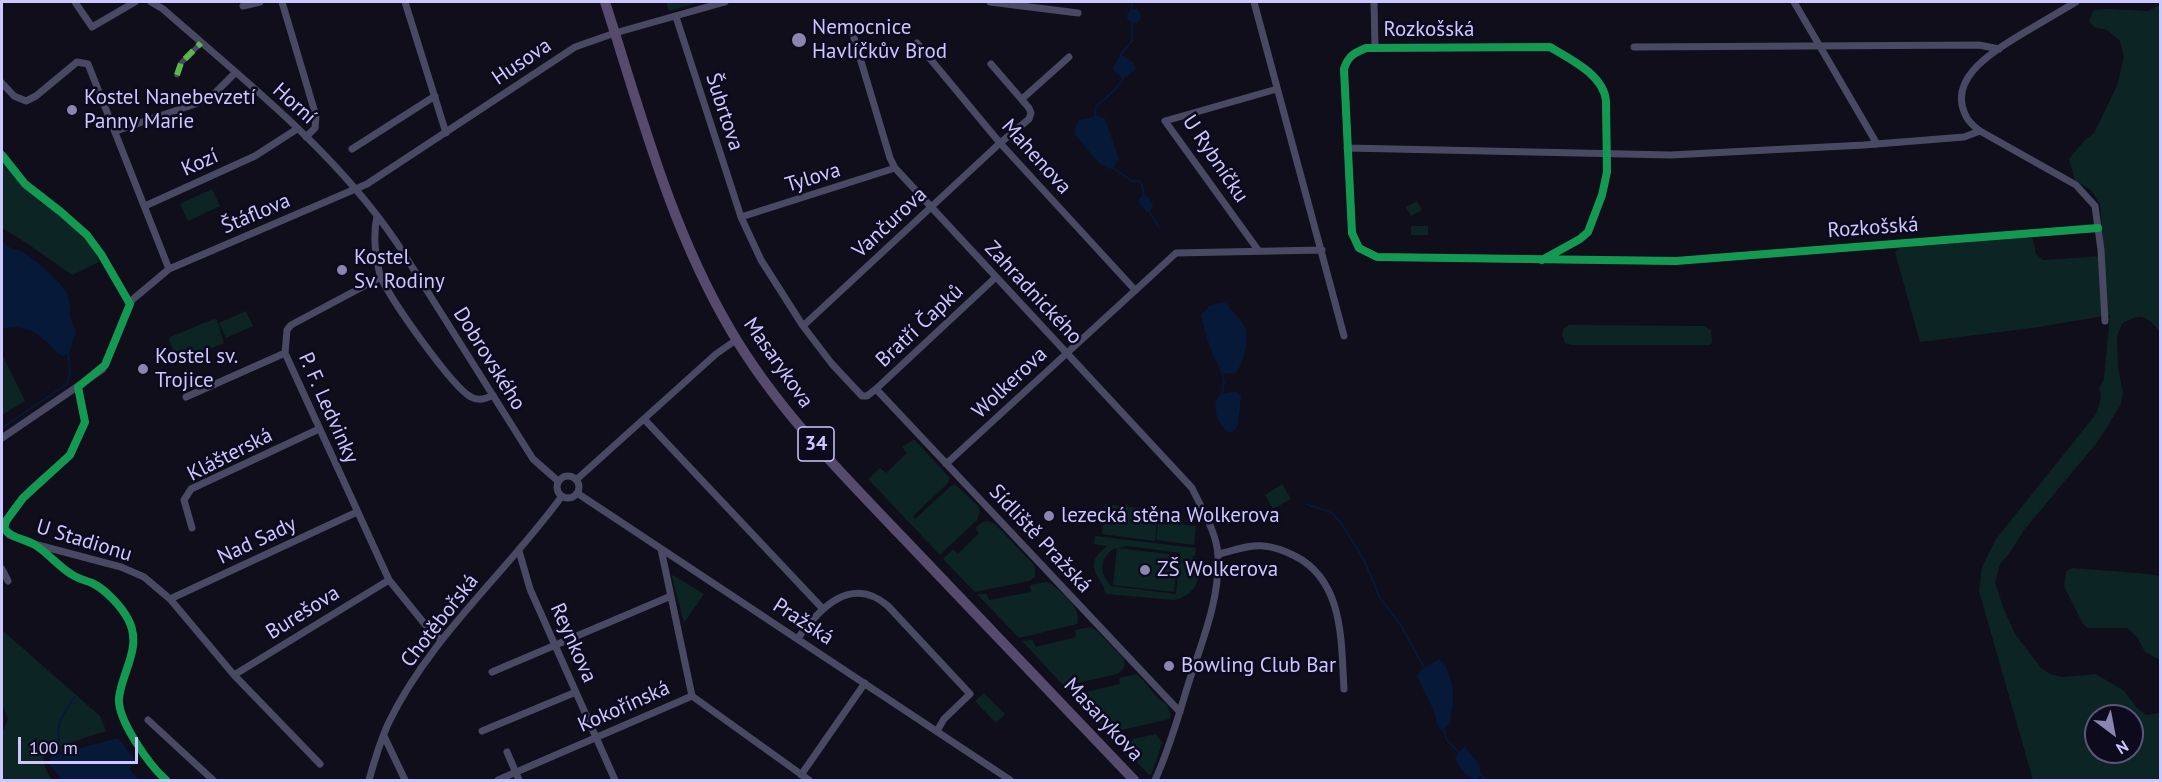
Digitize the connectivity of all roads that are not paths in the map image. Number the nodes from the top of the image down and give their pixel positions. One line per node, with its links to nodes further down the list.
1 (75, 2): 2 (street)
2 (135, 2)
3 (151, 2): 19 (street, Horní)
4 (260, 2): 14 (street)
5 (282, 2): 37 (street)
6 (405, 2): 31 (street)
7 (605, 2): 17 (main road, Masarykova / 34)
8 (725, 2): 16 (street, Husova)
9 (990, 2): 15 (street)
10 (1254, 2): 30 (street)
11 (1374, 2): 23 (street, Rozkošská)
12 (1794, 2): 21 (street)
13 (2076, 2): 24 (street)
14 (243, 6)
15 (1078, 13)
16 (676, 17): 17 (street, Husova); 48 (street, Šubrtova)
17 (615, 33): 36 (street, Husova); 60 (main road, Masarykova / 34)
18 (854, 38): 43 (street, Zahradnického)
19 (201, 43): 27 (street, Horní); 28 (street)
20 (917, 43): 38 (street, Mahenova)
21 (1820, 46): 22 (street); 24 (street); 39 (street)
22 (1634, 47)
23 (1375, 48): 40 (street, Rozkošská); 42 (street, Rozkošská)
24 (1999, 49): 35 (street)
25 (1069, 57): 32 (street)
26 (991, 64): 32 (street)
27 (235, 73): 33 (street, Horní); 34 (street)
28 (177, 75)
29 (2, 83): 34 (street)
30 (1277, 89): 50 (street, U Rybníčku); 51 (street)
31 (435, 96): 36 (street); 41 (street)
32 (1022, 99): 38 (street, Vančurova)
33 (297, 129): 37 (street, Horní); 45 (street, Kozí)
34 (116, 131): 45 (street)
35 (1980, 131): 39 (street); 49 (street)
36 (446, 133): 44 (street, Husova)
37 (306, 137): 44 (street, Horní)
38 (999, 143): 46 (street, Vančurova); 56 (street, Mahenova)
39 (1876, 144): 42 (street)
40 (1347, 148): 42 (street); 52 (street, Rozkošská)
41 (352, 149)
42 (1608, 153): 52 (street, Rozkošská)
43 (895, 168): 46 (street, Zahradnického); 48 (street, Tylova)
44 (355, 190): 47 (street, Dobrovského); 53 (street, Štáflova)
45 (145, 206): 53 (street)
46 (931, 208): 55 (street, Zahradnického); 58 (street, Vančurova)
47 (377, 216): 54 (street); 65 (street, Dobrovského)
48 (741, 217): 58 (street)
49 (2098, 228): 52 (street, Rozkošská); 57 (street)
50 (1258, 250): 51 (street); 56 (street, Wolkerova)
51 (1322, 250): 59 (street)
52 (1542, 260)
53 (169, 269): 63 (street, Štáflova)
54 (381, 277): 62 (street, P. F. Ledvinky); 65 (street)
55 (996, 277): 61 (street, Zahradnického); 64 (street, Bratří Čapků)
56 (1135, 290): 61 (street, Wolkerova)
57 (2105, 321)
58 (803, 326): 64 (street, Bratří Čapků)
59 (1344, 336)
60 (736, 340): 67 (street); 113 (main road, Masarykova / 34)
61 (1066, 352): 70 (street, Wolkerova); 79 (street, Zahradnického)
62 (285, 353): 66 (street); 68 (street, P. F. Ledvinky)
63 (78, 387): 69 (street, Štáflova); 84 (street, U Stadionu)
64 (876, 389): 70 (street, Sídliště Pražská)
65 (493, 395): 72 (street, Dobrovského)
66 (186, 397)
67 (644, 418): 71 (street); 85 (street)
68 (319, 429): 75 (street, P. F. Ledvinky); 76 (street, Klášterská)
69 (2, 438)
70 (946, 464): 95 (street, Sídliště Pražská)
71 (576, 480): 72 (street); 73 (street)
72 (558, 481): 74 (street)
73 (577, 493): 74 (street); 77 (street, Pražská)
74 (561, 496): 78 (street, Chotěbořská)
75 (357, 512): 81 (street, P. F. Ledvinky); 84 (street, Nad Sady)
76 (192, 528)
77 (661, 549): 83 (street, Kokořínská); 86 (street, Pražská)
78 (519, 551): 87 (street, Chotěbořská); 88 (street, Reynkova)
79 (1218, 554): 92 (street); 95 (street, Zahradnického)
80 (2, 570): 82 (street)
81 (389, 580): 87 (street, P. F. Ledvinky); 90 (street, Burešova)
82 (8, 581)
83 (670, 596): 88 (street); 94 (street, Kokořínská)
84 (170, 599): 90 (street, U Stadionu)
85 (823, 609): 86 (street); 97 (street)
86 (798, 638): 91 (street, Pražská)
87 (442, 640): 99 (street, Chotěbořská)
88 (555, 644): 89 (street); 93 (street, Reynkova)
89 (492, 672)
90 (234, 675): 102 (street, U Stadionu)
91 (865, 683): 97 (street, Pražská); 104 (street)
92 (1344, 689)
93 (576, 692): 98 (street); 100 (street, Reynkova)
94 (692, 696): 100 (street, Kokořínská); 104 (street)
95 (1180, 712): 114 (street, Zahradnického)
96 (148, 720): 105 (street)
97 (937, 730): 112 (street, Pražská)
98 (482, 731)
99 (384, 736): 106 (street, Chotěbořská); 107 (street)
100 (597, 737): 103 (street, Kokořínská); 110 (street, Reynkova)
101 (507, 752): 103 (street)
102 (321, 764)
103 (515, 773): 108 (street, Kokořínská); 109 (street)
104 (801, 775): 111 (street)
105 (213, 780)
106 (369, 780)
107 (405, 780)
108 (498, 780)
109 (519, 780)
110 (615, 780)
111 (809, 780)
112 (1010, 780)
113 (1134, 780)
114 (1155, 780)

